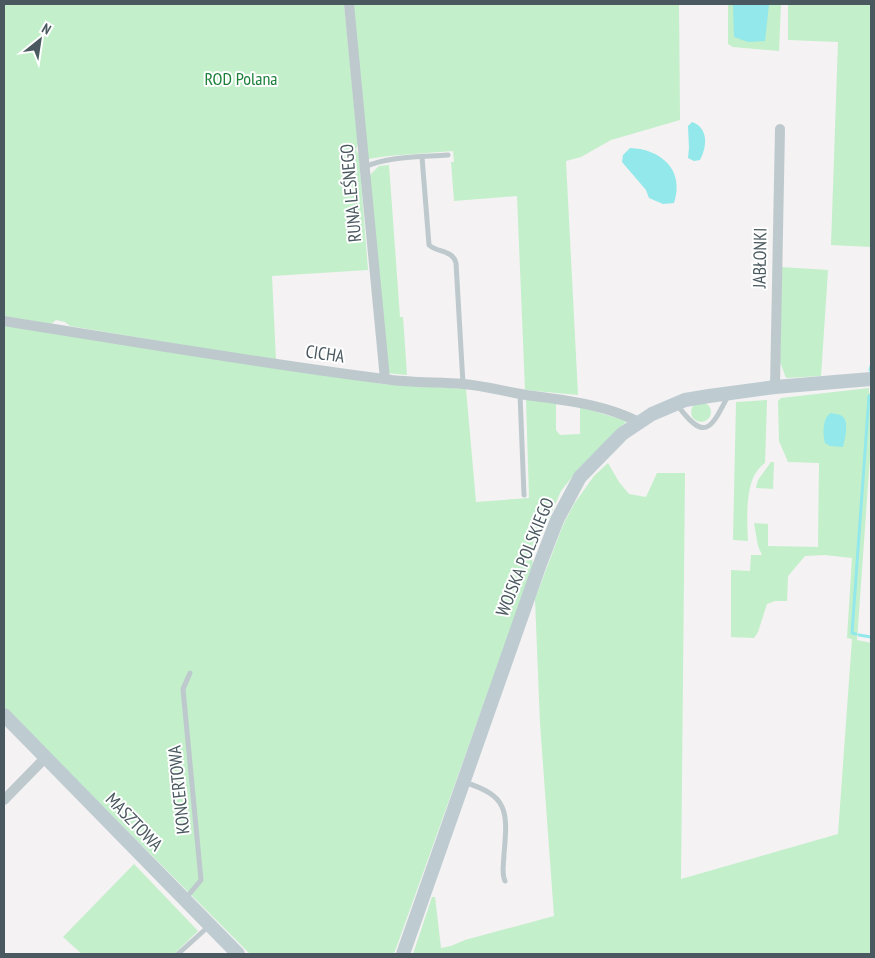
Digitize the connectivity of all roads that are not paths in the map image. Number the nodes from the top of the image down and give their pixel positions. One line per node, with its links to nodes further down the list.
1 (349, 4): 5 (street, RUNA LEŚNEGO)
2 (780, 129): 10 (street, JABŁONKI)
3 (448, 155): 4 (lane)
4 (422, 157): 5 (lane); 9 (lane)
5 (364, 167): 7 (street, RUNA LEŚNEGO)
6 (4, 321): 7 (street, CICHA)
7 (385, 379): 9 (street, CICHA)
8 (871, 379): 10 (street, WOJSKA POLSKIEGO)
9 (463, 384): 12 (street, CICHA)
10 (775, 387): 11 (street, WOJSKA POLSKIEGO)
11 (729, 393): 13 (street, WOJSKA POLSKIEGO); 13 (lane)
12 (520, 394): 14 (street, CICHA); 15 (lane)
13 (676, 403): 14 (street, WOJSKA POLSKIEGO)
14 (639, 422): 19 (street, WOJSKA POLSKIEGO)
15 (524, 495)
16 (190, 673): 22 (lane, KONCERTOWA)
17 (4, 715): 18 (street, MASZTOWA)
18 (46, 758): 20 (street); 22 (street, MASZTOWA)
19 (463, 782): 21 (lane); 26 (street, WOJSKA POLSKIEGO)
20 (4, 800)
21 (505, 881)
22 (184, 900): 23 (street, MASZTOWA)
23 (209, 926): 24 (lane); 25 (street, MASZTOWA)
24 (178, 954)
25 (238, 954)
26 (403, 954)

